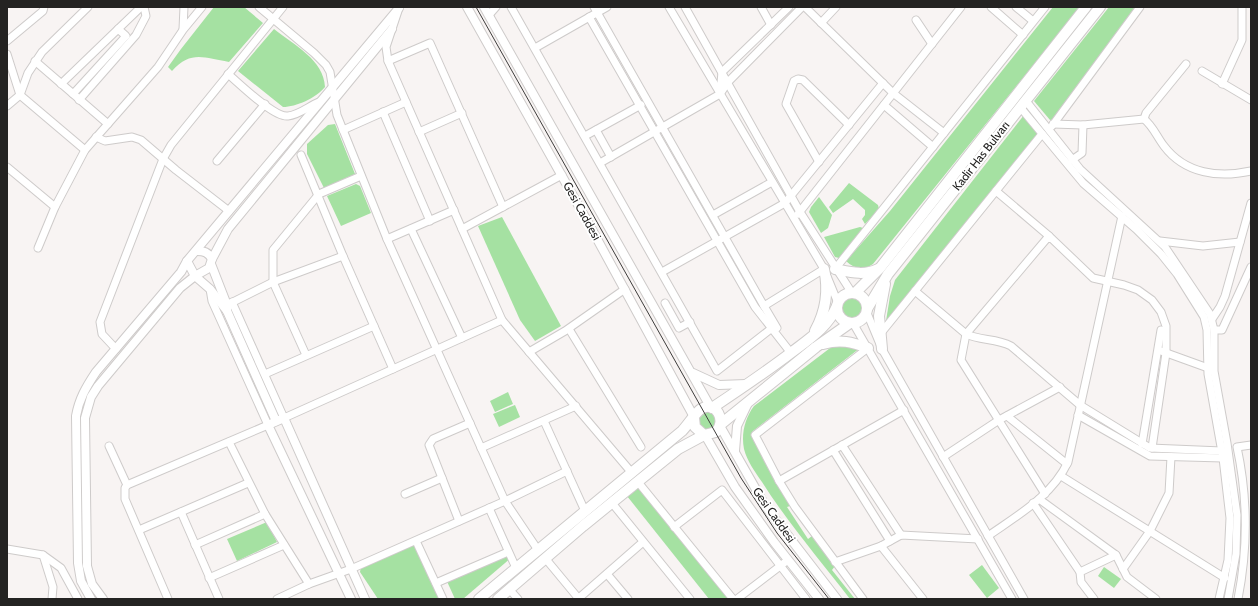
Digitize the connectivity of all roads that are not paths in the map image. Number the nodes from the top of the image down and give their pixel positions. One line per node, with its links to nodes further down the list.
1 (44, 7): 41 (street)
2 (88, 7): 46 (street)
3 (141, 7): 37 (street)
4 (144, 7): 61 (street)
5 (184, 7): 39 (street)
6 (202, 7): 39 (street)
7 (259, 7): 32 (street)
8 (283, 7): 32 (street)
9 (467, 7): 97 (main road, Gesi Caddesi)
10 (484, 7): 30 (main road, Gesi Caddesi)
11 (496, 7): 30 (street)
12 (511, 7): 43 (street)
13 (607, 7): 29 (street)
14 (669, 7): 58 (street)
15 (685, 7): 49 (street)
16 (761, 7): 36 (street)
17 (788, 7): 36 (street)
18 (803, 7): 35 (street); 51 (street)
19 (836, 7): 35 (street)
20 (961, 7): 42 (street)
21 (991, 7): 40 (street)
22 (1016, 7): 34 (street)
23 (1045, 7): 34 (street)
24 (1086, 7): 128 (highway, Kadir Has Bulvarı)
25 (1100, 7): 66 (highway, Kadir Has Bulvarı)
26 (1140, 7): 77 (street)
27 (1242, 7): 54 (street)
28 (400, 8): 38 (street); 55 (main road)
29 (596, 10): 31 (street); 76 (street)
30 (489, 15): 145 (main road, Gesi Caddesi)
31 (589, 17): 43 (street); 67 (street)
32 (273, 18): 50 (street); 55 (street)
33 (916, 20): 42 (street)
34 (1033, 21): 40 (street)
35 (821, 23): 53 (street)
36 (771, 25): 49 (street)
37 (118, 29): 52 (street); 57 (street)
38 (392, 29): 45 (street); 60 (main road)
39 (183, 30): 73 (street)
40 (1022, 35): 82 (street)
41 (7, 41)
42 (932, 44): 56 (street)
43 (535, 48): 84 (street)
44 (7, 54): 59 (street)
45 (388, 60): 64 (street); 71 (street)
46 (35, 62): 52 (street); 59 (street)
47 (1186, 64): 72 (street)
48 (1202, 71): 54 (street)
49 (722, 72): 51 (street); 58 (street)
50 (228, 74): 65 (street); 90 (street)
51 (728, 82): 58 (street); 102 (street)
52 (61, 84): 57 (street)
53 (883, 84): 56 (street); 75 (street)
54 (1222, 84): 62 (street)
55 (333, 86): 60 (street); 63 (main road)
56 (893, 93): 68 (street); 82 (street)
57 (73, 94): 61 (street)
58 (720, 94): 76 (street); 99 (street)
59 (20, 95): 69 (street); 87 (street)
60 (333, 99): 78 (street); 126 (main road)
61 (79, 100): 73 (street)
62 (1251, 100)
63 (320, 102): 65 (street); 108 (main road)
64 (406, 102): 70 (street); 81 (street)
65 (265, 104): 92 (street)
66 (1023, 104): 77 (street); 83 (street); 131 (highway, Kadir Has Bulvarı)
67 (640, 105): 79 (street); 80 (street)
68 (884, 105): 86 (street); 109 (street)
69 (7, 106)
70 (382, 112): 78 (street); 113 (street)
71 (462, 113): 81 (street); 106 (street)
72 (1144, 119): 74 (street); 96 (street)
73 (108, 124): 85 (street)
74 (1083, 124): 77 (street); 91 (street)
75 (849, 125): 93 (street); 93 (street)
76 (663, 127): 80 (street); 110 (street)
77 (1051, 127): 91 (street)
78 (342, 130): 98 (street)
79 (596, 130): 84 (street); 89 (street)
80 (656, 131): 89 (street); 119 (street)
81 (419, 132): 107 (street)
82 (944, 133): 86 (street)
83 (1042, 134): 100 (street); 111 (street)
84 (585, 136): 94 (street)
85 (96, 137): 87 (street); 90 (street)
86 (933, 147): 130 (street)
87 (85, 150): 105 (street)
88 (301, 155): 101 (street)
89 (611, 157): 94 (street)
90 (163, 158): 108 (street); 160 (street)
91 (1072, 160): 120 (street)
92 (217, 161)
93 (819, 162): 102 (street)
94 (600, 163): 132 (street)
95 (7, 167): 105 (street)
96 (1251, 171)
97 (562, 175): 106 (street); 137 (main road, Gesi Caddesi)
98 (362, 176): 101 (street); 118 (street)
99 (772, 182): 103 (street); 110 (street)
100 (996, 191): 116 (street); 138 (street)
101 (318, 194): 124 (street); 134 (street)
102 (792, 196): 103 (street); 109 (street)
103 (785, 203): 112 (street); 117 (street)
104 (1251, 203): 121 (street)
105 (55, 207): 122 (street)
106 (503, 207): 115 (street)
107 (454, 210): 113 (street); 115 (street)
108 (229, 211): 123 (main road)
109 (800, 212): 112 (street); 130 (street)
110 (713, 215): 117 (street)
111 (1122, 216): 135 (street); 167 (street)
112 (793, 217): 129 (street)
113 (430, 221): 114 (street)
114 (411, 229): 118 (street); 157 (street)
115 (462, 229): 148 (street)
116 (1049, 236): 135 (street); 156 (street)
117 (725, 237): 119 (street); 144 (street)
118 (387, 239): 161 (street)
119 (718, 241): 132 (street); 153 (street)
120 (1160, 241): 121 (street); 147 (street)
121 (1240, 242): 147 (street)
122 (38, 248)
123 (197, 251): 125 (main road); 126 (main road)
124 (343, 256): 134 (street); 151 (street)
125 (188, 261): 133 (main road); 160 (main road)
126 (212, 261): 133 (main road); 143 (main road)
127 (1251, 267): 154 (street)
128 (880, 268): 130 (highway); 139 (highway, Kadir Has Bulvarı)
129 (824, 269): 142 (street); 144 (street); 158 (highway)
130 (835, 269): 139 (street)
131 (892, 269): 146 (highway, Kadir Has Bulvarı); 155 (highway)
132 (662, 272): 140 (street)
133 (195, 276): 136 (main road); 256 (main road)
134 (273, 282): 143 (street); 166 (street)
135 (1107, 283): 163 (street); 174 (street)
136 (210, 289): 143 (main road); 184 (street)
137 (625, 289): 152 (street); 181 (main road, Gesi Caddesi)
138 (915, 291): 155 (street); 156 (street)
139 (853, 293): 142 (highway); 146 (highway)
140 (675, 297): 141 (street); 149 (street)
141 (665, 303): 145 (street); 149 (street)
142 (838, 305): 150 (highway); 158 (highway)
143 (229, 306): 170 (street); 184 (main road)
144 (764, 306): 165 (street)
145 (655, 310): 169 (main road, Gesi Caddesi)
146 (867, 311): 150 (highway); 162 (street)
147 (1212, 319): 154 (street)
148 (502, 320): 157 (street); 164 (street)
149 (690, 322): 153 (street)
150 (851, 323): 158 (highway); 159 (street)
151 (374, 326): 166 (street); 168 (street)
152 (568, 328): 164 (street); 193 (street)
153 (772, 328): 165 (street)
154 (1214, 330): 199 (street)
155 (881, 333): 162 (highway)
156 (966, 334): 172 (street); 182 (street)
157 (462, 338): 161 (street)
158 (813, 342): 159 (highway); 165 (highway); 173 (highway)
159 (868, 348): 177 (street); 208 (street)
160 (116, 349): 255 (main road)
161 (437, 350): 168 (street); 185 (street)
162 (882, 350): 200 (street)
163 (1162, 351): 167 (street); 189 (street); 195 (street)
164 (529, 352): 175 (street)
165 (791, 353): 171 (highway)
166 (306, 355): 170 (street)
167 (1208, 368): 199 (street)
168 (393, 369): 180 (street)
169 (692, 373): 171 (main road); 176 (main road, Gesi Caddesi)
170 (265, 374): 180 (street)
171 (751, 383): 176 (highway)
172 (1060, 387): 174 (street); 179 (street)
173 (755, 396): 186 (highway); 198 (main road)
174 (1080, 405): 178 (street); 189 (street)
175 (576, 406): 183 (street); 204 (street)
176 (711, 408): 181 (highway); 186 (highway)
177 (904, 410): 190 (street); 226 (street)
178 (1078, 415): 201 (street); 202 (street)
179 (1007, 416): 182 (street); 202 (street)
180 (284, 418): 184 (main road); 243 (main road)
181 (694, 418): 187 (highway); 204 (highway)
182 (999, 420): 200 (street); 212 (street)
183 (544, 421): 194 (street); 203 (street)
184 (272, 423): 188 (street); 246 (main road)
185 (470, 423): 194 (street); 206 (street)
186 (721, 425): 187 (highway); 198 (main road, Gesi Caddesi)
187 (705, 435): 207 (highway); 239 (main road, Gesi Caddesi)
188 (229, 442): 209 (street); 210 (street)
189 (1142, 444): 195 (street)
190 (842, 445): 197 (street); 224 (street)
191 (1251, 445): 196 (street)
192 (109, 446): 210 (street)
193 (641, 447)
194 (481, 448): 213 (street)
195 (1152, 448): 199 (street)
196 (1237, 448): 199 (street); 282 (street)
197 (833, 450): 208 (street); 228 (street)
198 (735, 452): 273 (main road, Gesi Caddesi)
199 (1224, 452): 201 (street); 249 (street); 281 (street)
200 (943, 457): 225 (street)
201 (1171, 457): 223 (street)
202 (1067, 464): 205 (street)
203 (567, 471): 213 (street); 217 (street)
204 (632, 472): 217 (highway)
205 (1061, 476): 212 (street); 223 (street)
206 (442, 478): 211 (street); 220 (street)
207 (638, 482): 214 (highway); 221 (street)
208 (779, 482): 240 (street)
209 (248, 483): 218 (street); 219 (street)
210 (127, 485): 222 (street)
211 (405, 494)
212 (1042, 497): 215 (street); 237 (street)
213 (505, 501): 216 (street); 234 (street)
214 (612, 503): 229 (street); 238 (highway)
215 (1033, 503): 225 (street); 245 (street)
216 (488, 508): 220 (street); 235 (street)
217 (585, 511): 234 (highway)
218 (181, 512): 222 (street); 231 (street)
219 (265, 514): 230 (street); 231 (street)
220 (459, 521): 227 (street)
221 (674, 527): 241 (street); 269 (street)
222 (139, 530): 257 (street)
223 (1150, 531): 244 (street); 249 (street)
224 (901, 535): 226 (street); 228 (street)
225 (988, 536): 277 (street)
226 (978, 539): 276 (street)
227 (416, 540): 243 (street); 250 (street)
228 (890, 541): 232 (street)
229 (643, 542): 247 (street); 268 (street)
230 (284, 544): 248 (street); 251 (street)
231 (195, 545): 248 (street)
232 (881, 546): 240 (street); 275 (street)
233 (7, 549): 236 (street)
234 (538, 550): 242 (highway)
235 (508, 552): 242 (street); 250 (street)
236 (43, 555): 253 (street); 254 (street)
237 (1116, 555): 244 (street); 245 (street)
238 (545, 558): 252 (highway); 266 (street)
239 (788, 560): 241 (street); 272 (main road, Gesi Caddesi)
240 (835, 562): 274 (street)
241 (780, 565): 270 (street); 271 (street)
242 (516, 568): 263 (highway)
243 (351, 569): 246 (street); 261 (main road)
244 (1123, 569): 279 (street)
245 (1080, 572): 278 (street)
246 (339, 574): 251 (street); 260 (main road)
247 (607, 574): 266 (street); 267 (street)
248 (209, 578): 258 (street)
249 (1225, 578): 280 (street)
250 (436, 583): 262 (street)
251 (309, 584): 259 (street)
252 (510, 589): 264 (highway); 265 (street)
253 (52, 599)
254 (78, 599)
255 (91, 599)
256 (103, 599)
257 (168, 599)
258 (219, 599)
259 (278, 599)
260 (351, 599)
261 (365, 599)
262 (443, 599)
263 (479, 599)
264 (498, 599)
265 (518, 599)
266 (579, 599)
267 (628, 599)
268 (690, 599)
269 (733, 599)
270 (737, 599)
271 (806, 599)
272 (819, 599)
273 (837, 599)
274 (863, 599)
275 (923, 599)
276 (1011, 599)
277 (1024, 599)
278 (1094, 599)
279 (1156, 599)
280 (1219, 599)
281 (1228, 599)
282 (1238, 599)

